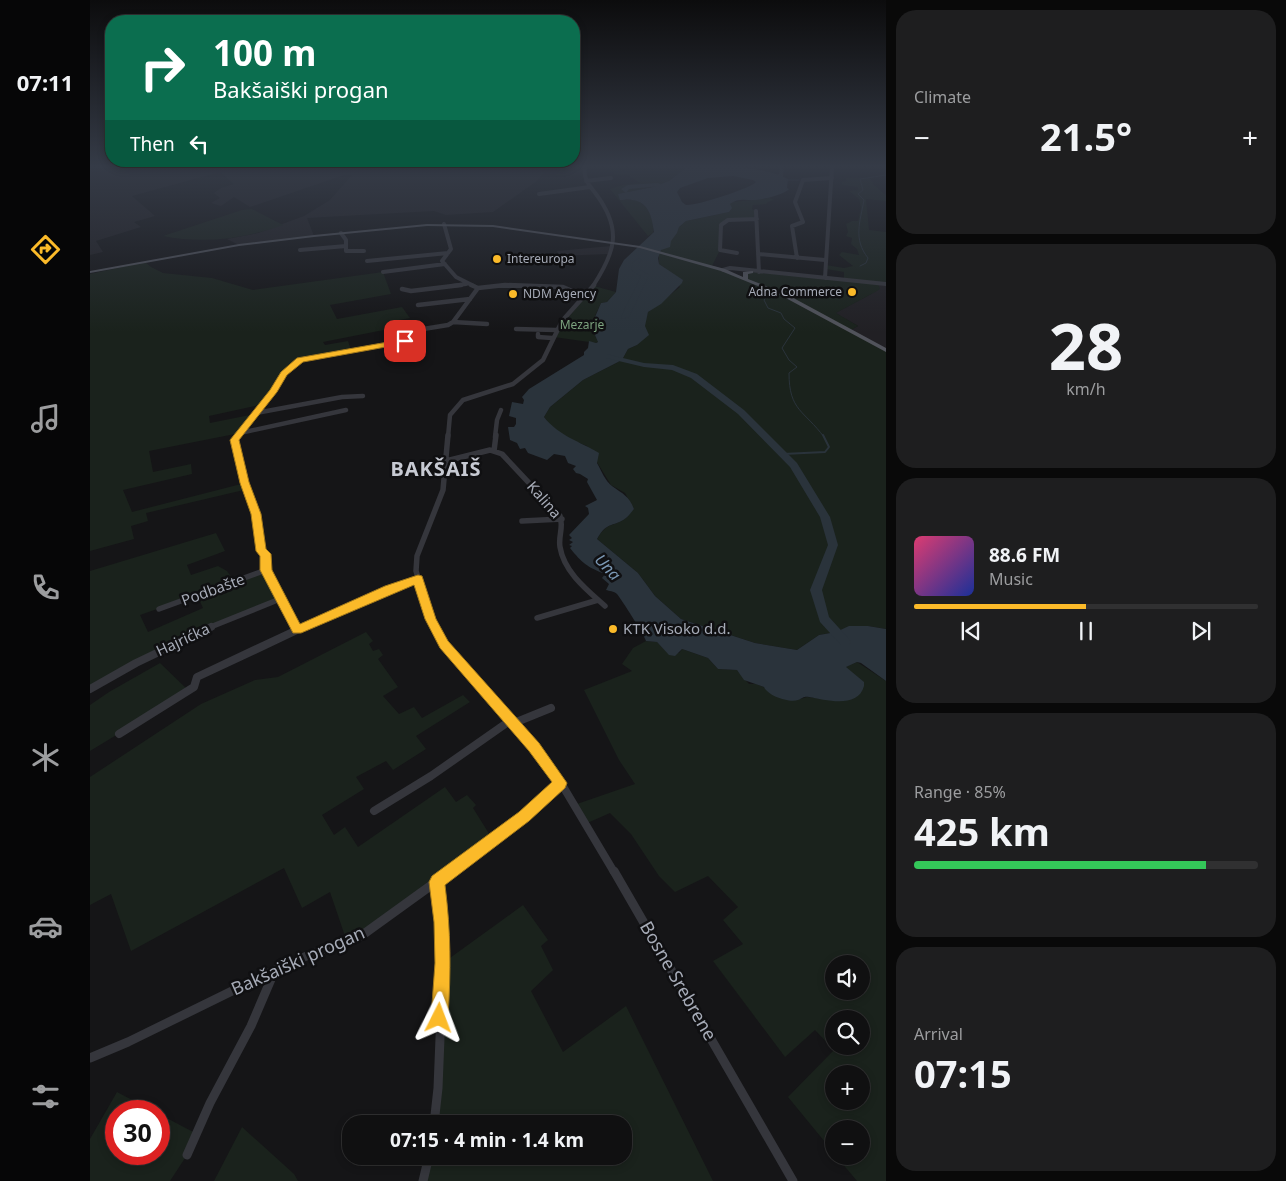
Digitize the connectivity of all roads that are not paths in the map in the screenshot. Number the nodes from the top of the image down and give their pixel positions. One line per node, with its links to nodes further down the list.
1 (613, 222): 8 (street)
2 (727, 222): 13 (street)
3 (756, 222): 14 (street)
4 (803, 222): 15 (street)
5 (828, 222): 16 (street)
6 (444, 224): 7 (main road); 8 (main road); 12 (street)
7 (341, 233): 9 (street); 20 (main road)
8 (612, 243): 19 (main road); 30 (street, Bosne Srebrene)
9 (346, 246): 10 (street); 11 (street)
10 (300, 250)
11 (364, 250)
12 (449, 252): 17 (street); 18 (street)
13 (738, 253)
14 (758, 254): 15 (street); 23 (street)
15 (797, 258): 16 (street)
16 (825, 260): 25 (street)
17 (367, 261)
18 (444, 264): 21 (street); 26 (street)
19 (726, 271): 22 (street); 24 (main road)
20 (90, 272)
21 (383, 272)
22 (751, 272): 23 (street); 24 (main road)
23 (759, 272): 25 (street)
24 (746, 278): 39 (main road)
25 (825, 278): 27 (street)
26 (467, 284): 28 (street); 29 (street)
27 (886, 284)
28 (478, 288): 30 (street); 31 (street)
29 (402, 289)
30 (584, 296): 36 (street, Bosne Srebrene)
31 (470, 299): 32 (street); 33 (street)
32 (418, 305)
33 (453, 322): 34 (street); 43 (street)
34 (487, 324)
35 (516, 328): 36 (street)
36 (556, 330): 38 (street, Bosne Srebrene)
37 (538, 334): 38 (street)
38 (552, 338): 46 (street, Bosne Srebrene)
39 (886, 350)
40 (363, 396): 43 (street)
41 (346, 410): 44 (street)
42 (501, 410): 45 (street)
43 (255, 414): 44 (street)
44 (240, 433): 49 (street)
45 (494, 451): 46 (street); 47 (street, Kalina)
46 (446, 461): 50 (street, Bosne Srebrene)
47 (562, 519): 48 (street); 52 (street, Kalina)
48 (522, 521)
49 (266, 570): 51 (street); 54 (street, Podbašte)
50 (418, 579): 56 (street); 59 (street, Bosne Srebrene)
51 (280, 599): 56 (street); 57 (street, Hajrićka)
52 (598, 600): 53 (street, Kalina); 55 (street)
53 (605, 606)
54 (159, 609)
55 (537, 618)
56 (295, 627): 60 (street)
57 (90, 689)
58 (551, 708): 59 (street)
59 (512, 722): 61 (street, Bosne Srebrene); 62 (street)
60 (120, 734)
61 (560, 783): 63 (street, Bakšaiški progan); 70 (street, Bosne Srebrene)
62 (374, 811)
63 (437, 882): 64 (street, Bakšaiški progan); 66 (street)
64 (275, 970): 65 (street, Bakšaiški progan); 67 (street)
65 (90, 1058)
66 (435, 1115)
67 (187, 1155)
68 (427, 1165): 69 (street)
69 (423, 1181)
70 (793, 1181)

